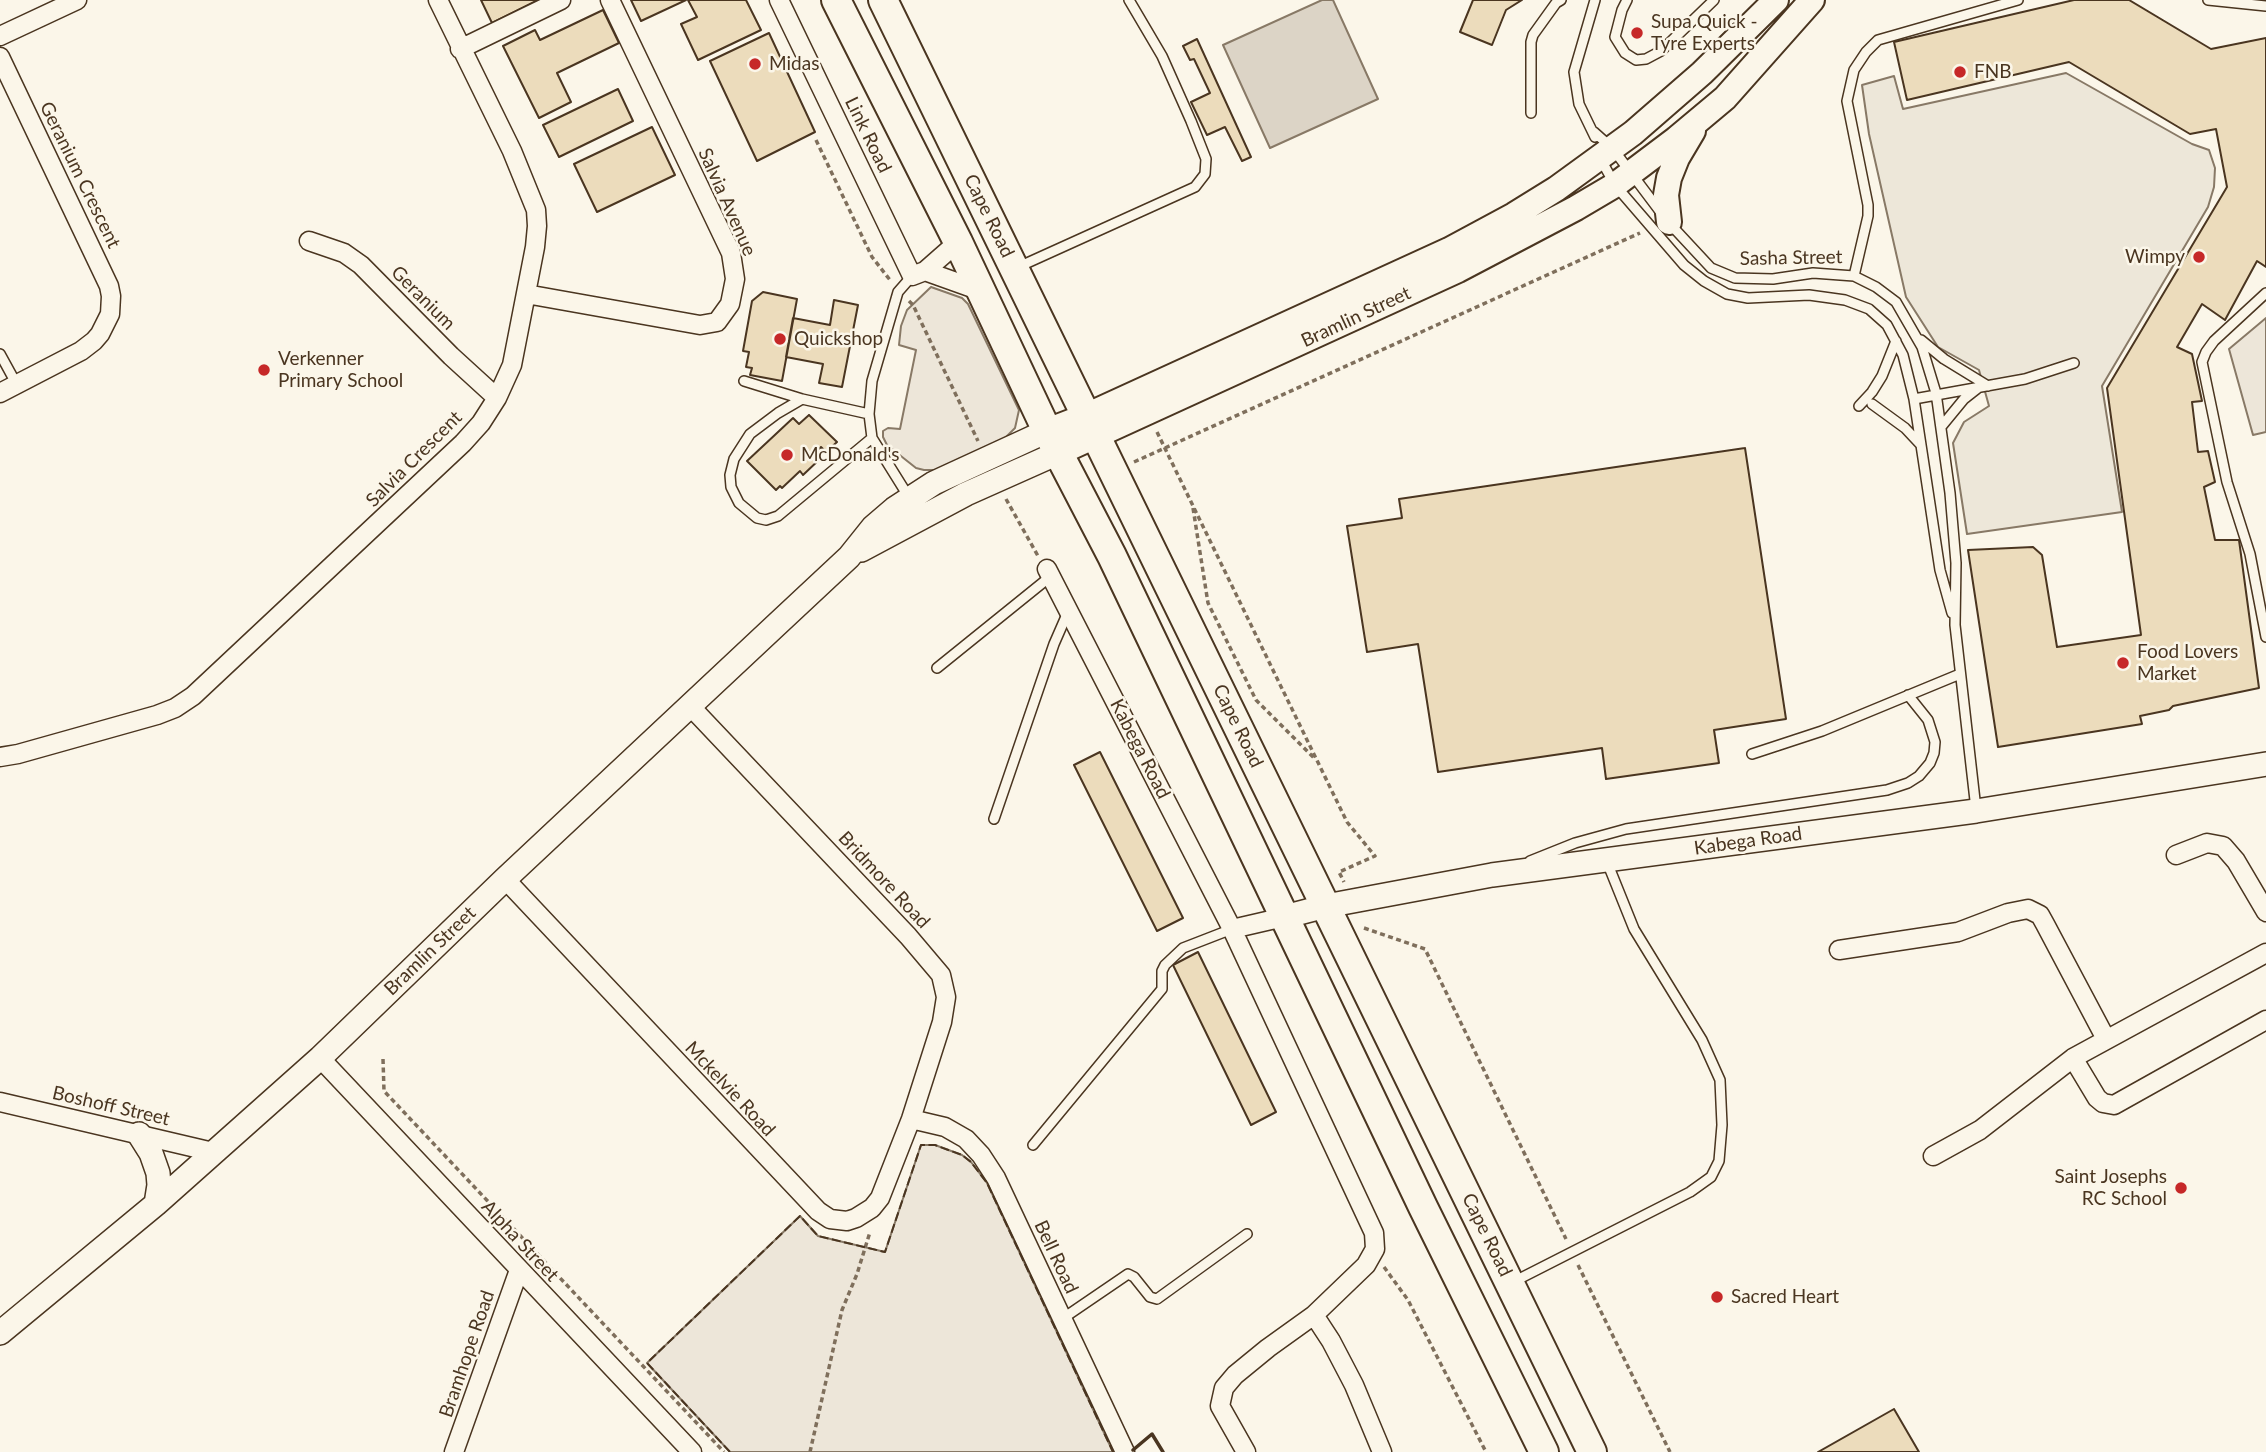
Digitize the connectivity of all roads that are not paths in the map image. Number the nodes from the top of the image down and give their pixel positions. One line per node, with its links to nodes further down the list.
1 (77, 0): 18 (street)
2 (438, 0): 19 (street, Salvia Crescent)
3 (561, 0): 19 (street)
4 (610, 0): 34 (street, Salvia Avenue)
5 (779, 0): 30 (street, Link Road)
6 (836, 0): 28 (main road, Cape Road)
7 (883, 0): 29 (main road, Cape Road)
8 (1129, 0): 29 (lane)
9 (1561, 0): 21 (lane)
10 (1593, 0): 23 (lane)
11 (1627, 0): 12 (lane)
12 (1714, 0)
13 (1776, 0): 24 (main road, Bramlin Street)
14 (1811, 0): 22 (main road, Bramlin Street)
15 (2018, 0): 31 (lane)
16 (2208, 0): 17 (lane)
17 (2266, 6)
18 (0, 36)
19 (460, 49): 34 (street, Salvia Crescent)
20 (0, 57): 40 (street, Geranium Crescent)
21 (1531, 113)
22 (1703, 116): 25 (main road, Bramlin Street); 26 (main road)
23 (1594, 132): 24 (lane); 24 (lane)
24 (1606, 154): 25 (lane, Sasha Street); 25 (lane); 50 (main road, Bramlin Street)
25 (1623, 179): 26 (lane, Sasha Street); 26 (lane, Sasha Street); 50 (main road, Bramlin Street)
26 (1660, 225): 31 (lane, Sasha Street); 36 (lane, Sasha Street)
27 (309, 241): 44 (street, Geranium)
28 (958, 242): 30 (street); 32 (main road, Cape Road)
29 (1014, 269): 50 (main road, Cape Road)
30 (918, 274): 32 (street); 49 (lane)
31 (1854, 275): 35 (lane, Sasha Street)
32 (981, 291): 53 (main road, Cape Road)
33 (2266, 293): 59 (lane)
34 (526, 294): 44 (street, Salvia Crescent)
35 (1917, 336): 41 (lane); 43 (lane, Sasha Street)
36 (1896, 341): 46 (lane, Sasha Street); 48 (lane)
37 (0, 354): 40 (lane)
38 (2074, 363): 41 (lane)
39 (744, 381): 45 (lane)
40 (17, 385): 42 (street)
41 (1984, 386): 43 (lane); 51 (lane)
42 (0, 393)
43 (1936, 393): 46 (lane); 51 (lane, Sasha Street)
44 (497, 398): 65 (street, Salvia Crescent)
45 (802, 399): 49 (lane); 52 (lane)
46 (1913, 399): 54 (lane, Sasha Street)
47 (1872, 404): 54 (lane)
48 (1859, 406)
49 (869, 414): 52 (lane)
50 (1091, 426): 53 (main road, Bramlin Street); 73 (main road, Cape Road)
51 (1941, 427): 58 (lane, Sasha Street)
52 (872, 438): 55 (lane)
53 (1053, 442): 55 (street, Bramlin Street); 55 (street, Bramlin Street); 75 (main road, Cape Road)
54 (1921, 445): 58 (lane, Sasha Street)
55 (916, 507): 63 (street, Bramlin Street)
56 (1049, 573): 57 (street, Kabega Road); 60 (lane)
57 (1069, 610): 68 (lane); 76 (street, Kabega Road)
58 (1955, 625): 61 (lane, Sasha Street)
59 (2266, 637)
60 (937, 668)
61 (1960, 674): 62 (lane); 67 (lane, Sasha Street)
62 (1908, 695): 64 (lane); 71 (lane)
63 (691, 707): 72 (street, Bramlin Street); 84 (street, Bridmore Road)
64 (1752, 754)
65 (0, 757)
66 (2266, 764): 67 (street, Kabega Road)
67 (1976, 811): 70 (street, Kabega Road)
68 (994, 819)
69 (2176, 855): 74 (street)
70 (1606, 860): 71 (street, Kabega Road); 92 (lane)
71 (1492, 876): 73 (street, Kabega Road)
72 (505, 879): 81 (street, Bramlin Street); 84 (street, Mckelvie Road)
73 (1339, 904): 75 (street, Kabega Road); 92 (main road, Cape Road)
74 (2266, 912)
75 (1284, 916): 76 (street, Kabega Road); 101 (main road, Cape Road)
76 (1232, 929): 86 (lane); 93 (street, Kabega Road)
77 (1839, 950): 80 (street)
78 (2266, 953): 80 (street)
79 (2266, 1020): 82 (street)
80 (2106, 1039): 82 (street)
81 (320, 1058): 87 (street, Bramlin Street); 91 (street, Alpha Street)
82 (2073, 1058): 88 (street)
83 (0, 1102): 85 (street, Boshoff Street)
84 (911, 1119): 94 (street, Bell Road)
85 (139, 1134): 87 (street, Boshoff Street); 89 (street)
86 (1033, 1144)
87 (213, 1152): 89 (street, Bramlin Street)
88 (1933, 1156)
89 (156, 1204): 95 (street, Bramlin Street)
90 (1247, 1234): 94 (lane)
91 (519, 1270): 96 (street, Bramhope Road); 97 (street, Alpha Street)
92 (1510, 1284): 102 (main road, Cape Road)
93 (1314, 1315): 99 (street); 100 (street)
94 (1062, 1319): 98 (street, Bell Road)
95 (0, 1333)
96 (454, 1452)
97 (692, 1452)
98 (1125, 1452)
99 (1246, 1452)
100 (1382, 1452)
101 (1544, 1452)
102 (1592, 1452)

